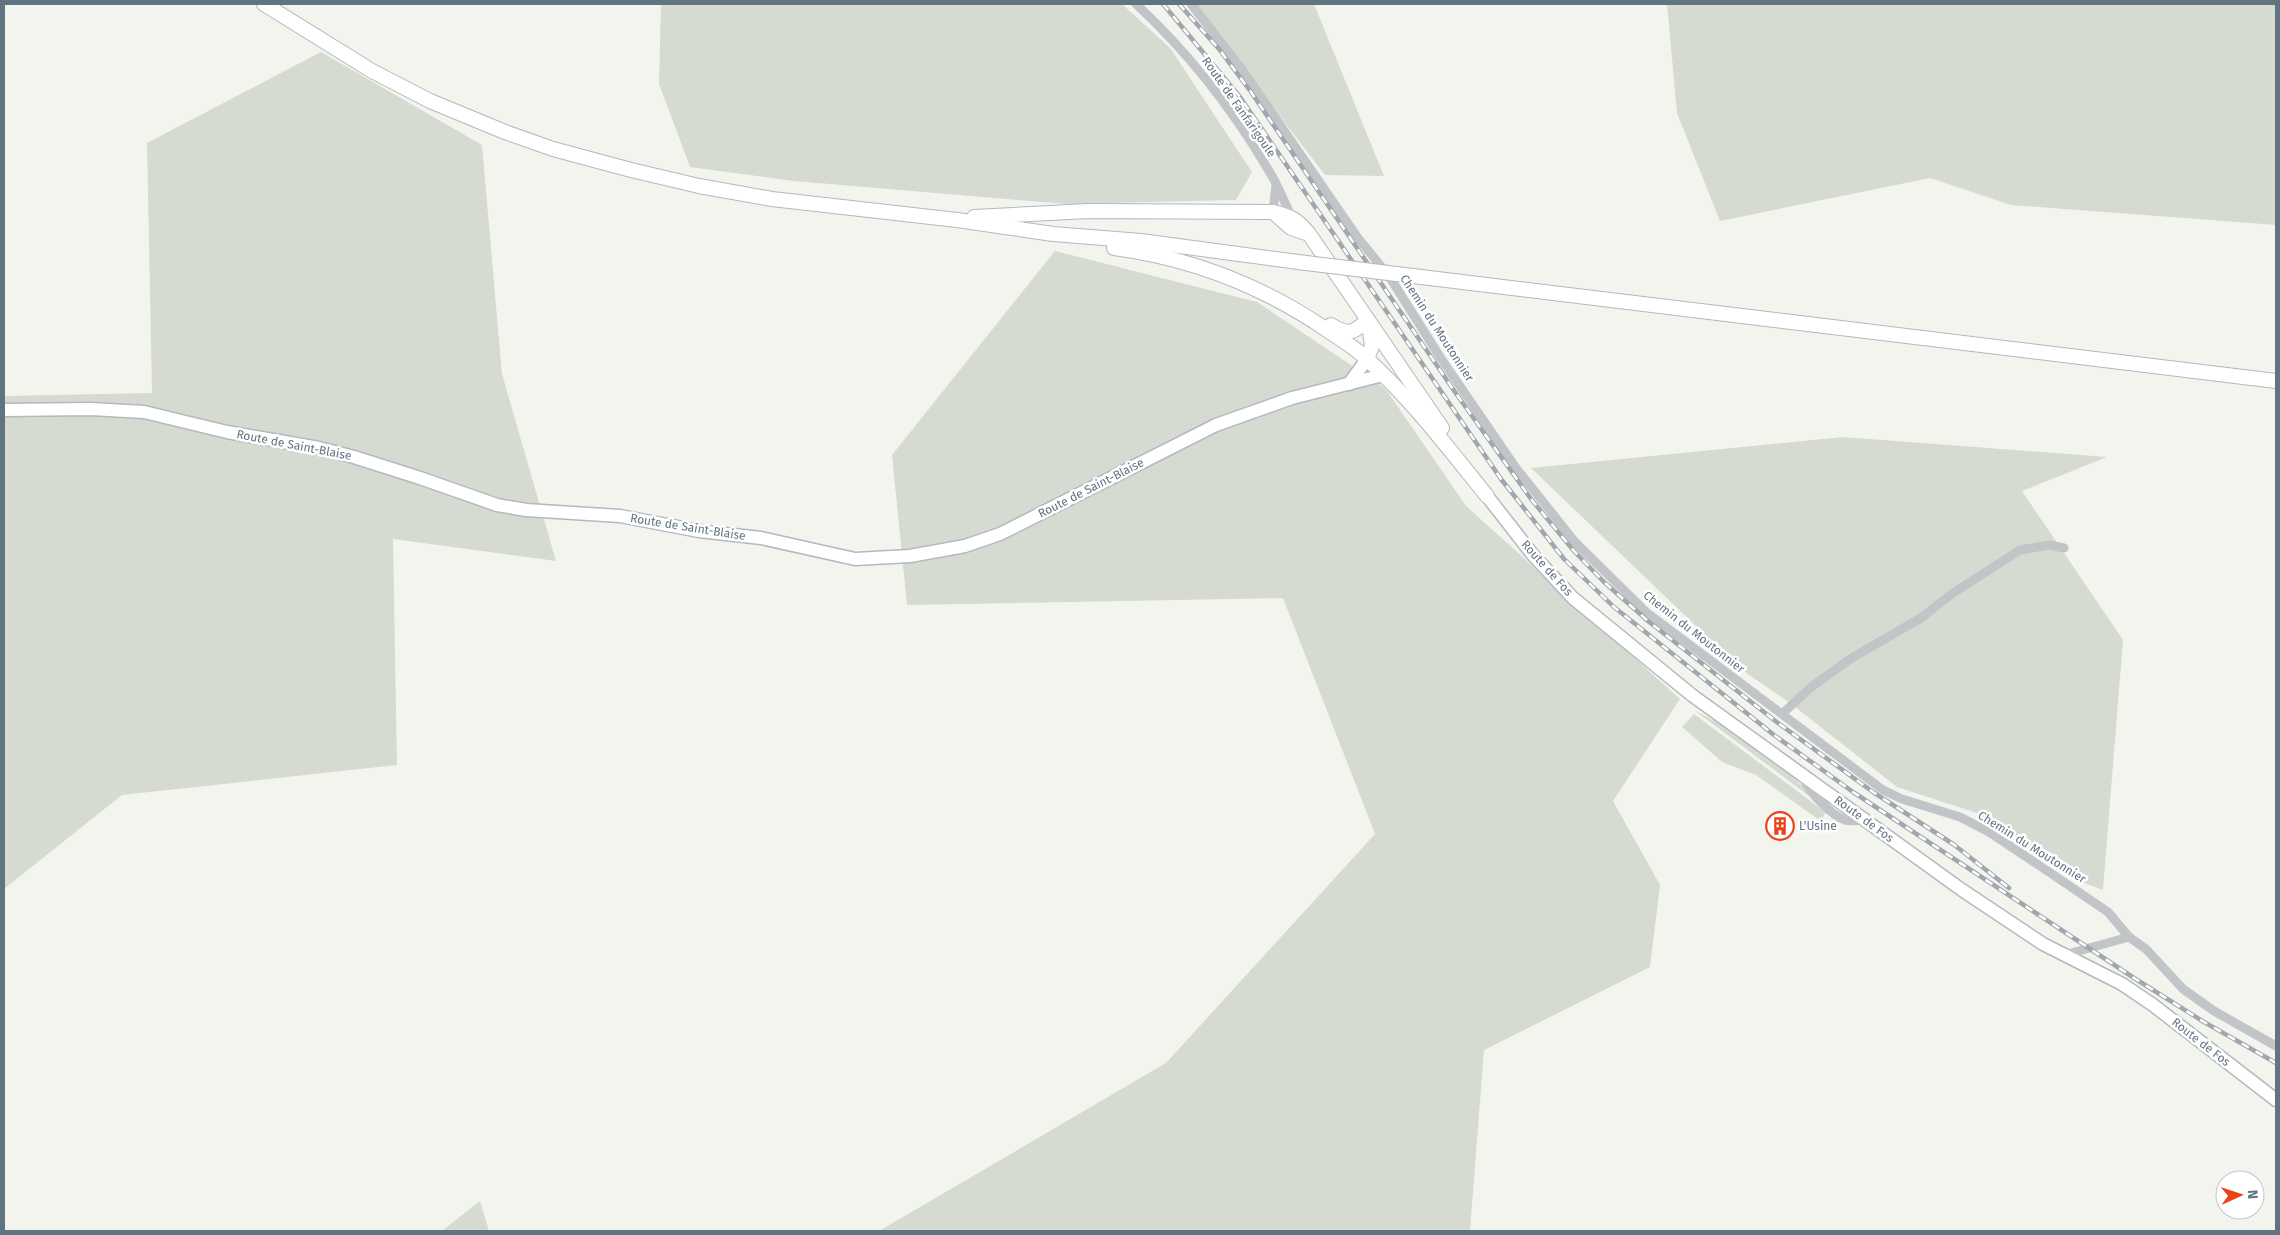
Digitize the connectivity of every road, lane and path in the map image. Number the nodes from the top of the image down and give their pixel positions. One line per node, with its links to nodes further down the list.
1 (264, 4): 7 (main road)
2 (1136, 4): 4 (street, Route de Fanfarigoule)
3 (1191, 4): 20 (street, Chemin du Moutonnier)
4 (1276, 185): 5 (street); 6 (street, Route de Fanfarigoule)
5 (1273, 212): 6 (main road); 7 (main road); 9 (main road)
6 (1291, 216): 9 (main road)
7 (957, 220): 8 (main road)
8 (1053, 234): 10 (main road); 15 (main road, bridge)
9 (1309, 234): 11 (main road)
10 (1265, 293): 11 (main road); 13 (main road)
11 (1368, 320): 12 (main road); 13 (main road)
12 (1392, 353): 13 (main road); 14 (main road); 18 (main road)
13 (1367, 359): 14 (main road); 16 (street)
14 (1383, 375): 16 (street, Route de Saint-Blaise); 18 (main road)
15 (2276, 382)
16 (1349, 384): 17 (street, Route de Saint-Blaise)
17 (4, 410)
18 (1487, 496): 22 (street, Route de Fos)
19 (2064, 548): 20 (street)
20 (1782, 714): 21 (street, Chemin du Moutonnier)
21 (2129, 937): 22 (street); 23 (street, Chemin du Moutonnier)
22 (2064, 955): 24 (street, Route de Fos)
23 (2276, 1046)
24 (2276, 1100)

